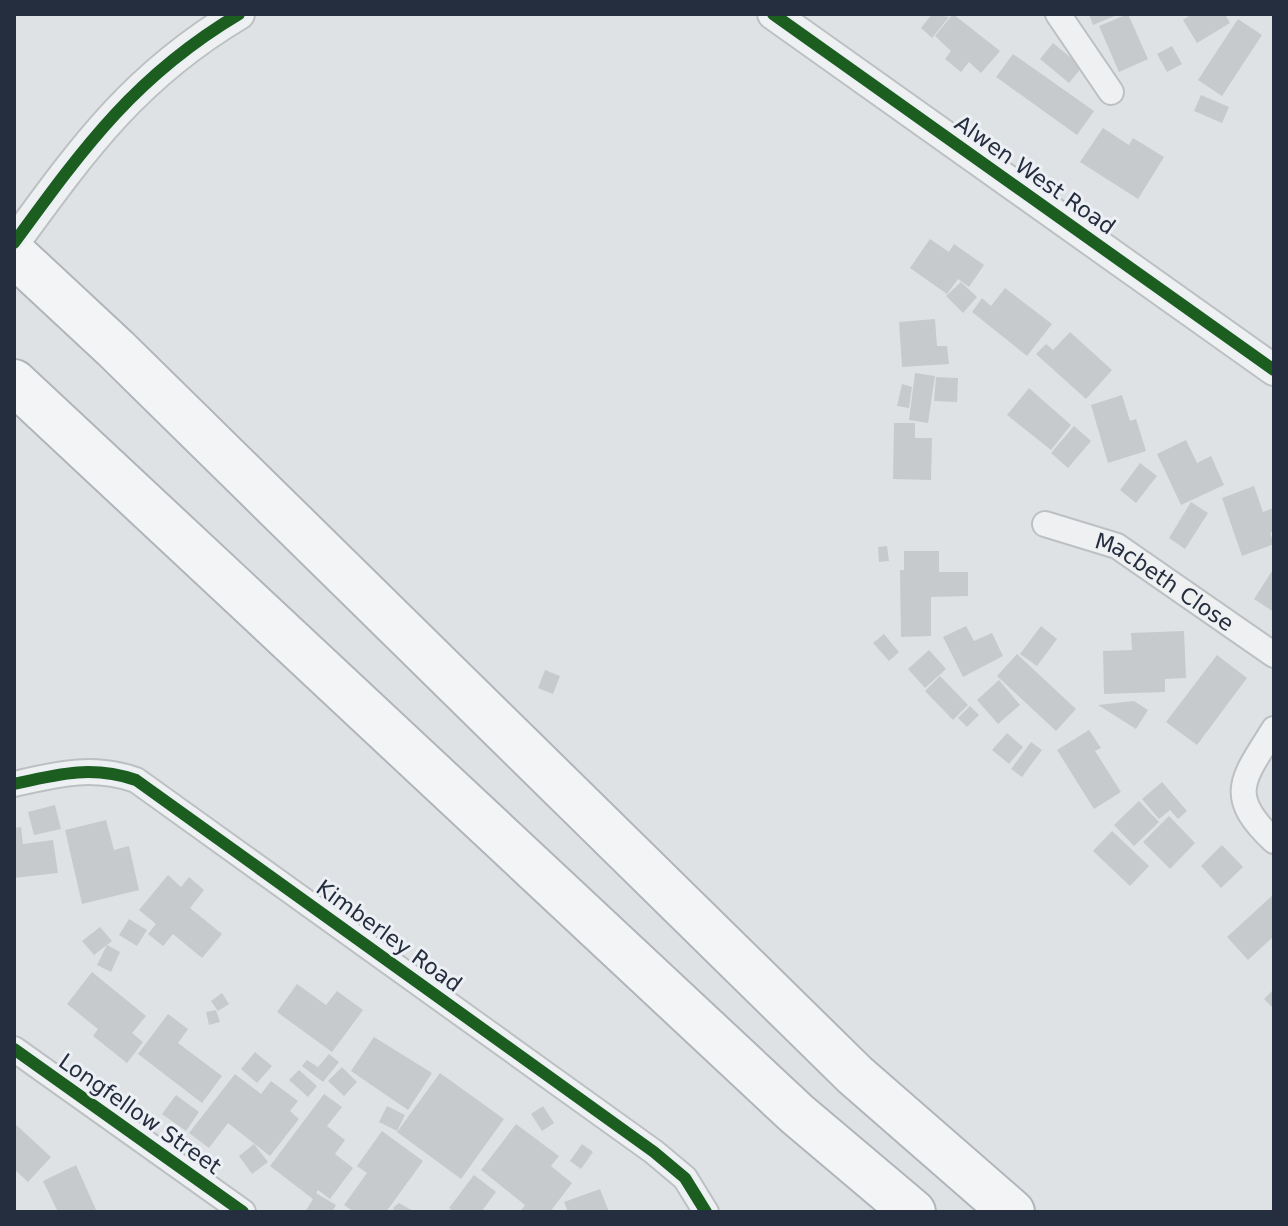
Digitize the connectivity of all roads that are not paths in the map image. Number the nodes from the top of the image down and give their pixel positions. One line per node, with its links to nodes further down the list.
1 (239, 14): 5 (street)
2 (773, 14): 7 (street, Alwen West Road)
3 (1058, 14): 4 (street)
4 (1111, 92)
5 (14, 243)
6 (14, 254): 18 (highway)
7 (1274, 370)
8 (14, 382): 17 (highway)
9 (1045, 524): 10 (street, Macbeth Close)
10 (1274, 655)
11 (1274, 729): 13 (street)
12 (14, 784): 16 (street, Kimberley Road)
13 (1274, 841)
14 (14, 1049): 15 (street, Longfellow Street)
15 (243, 1212)
16 (706, 1212)
17 (913, 1212)
18 (1012, 1212)

